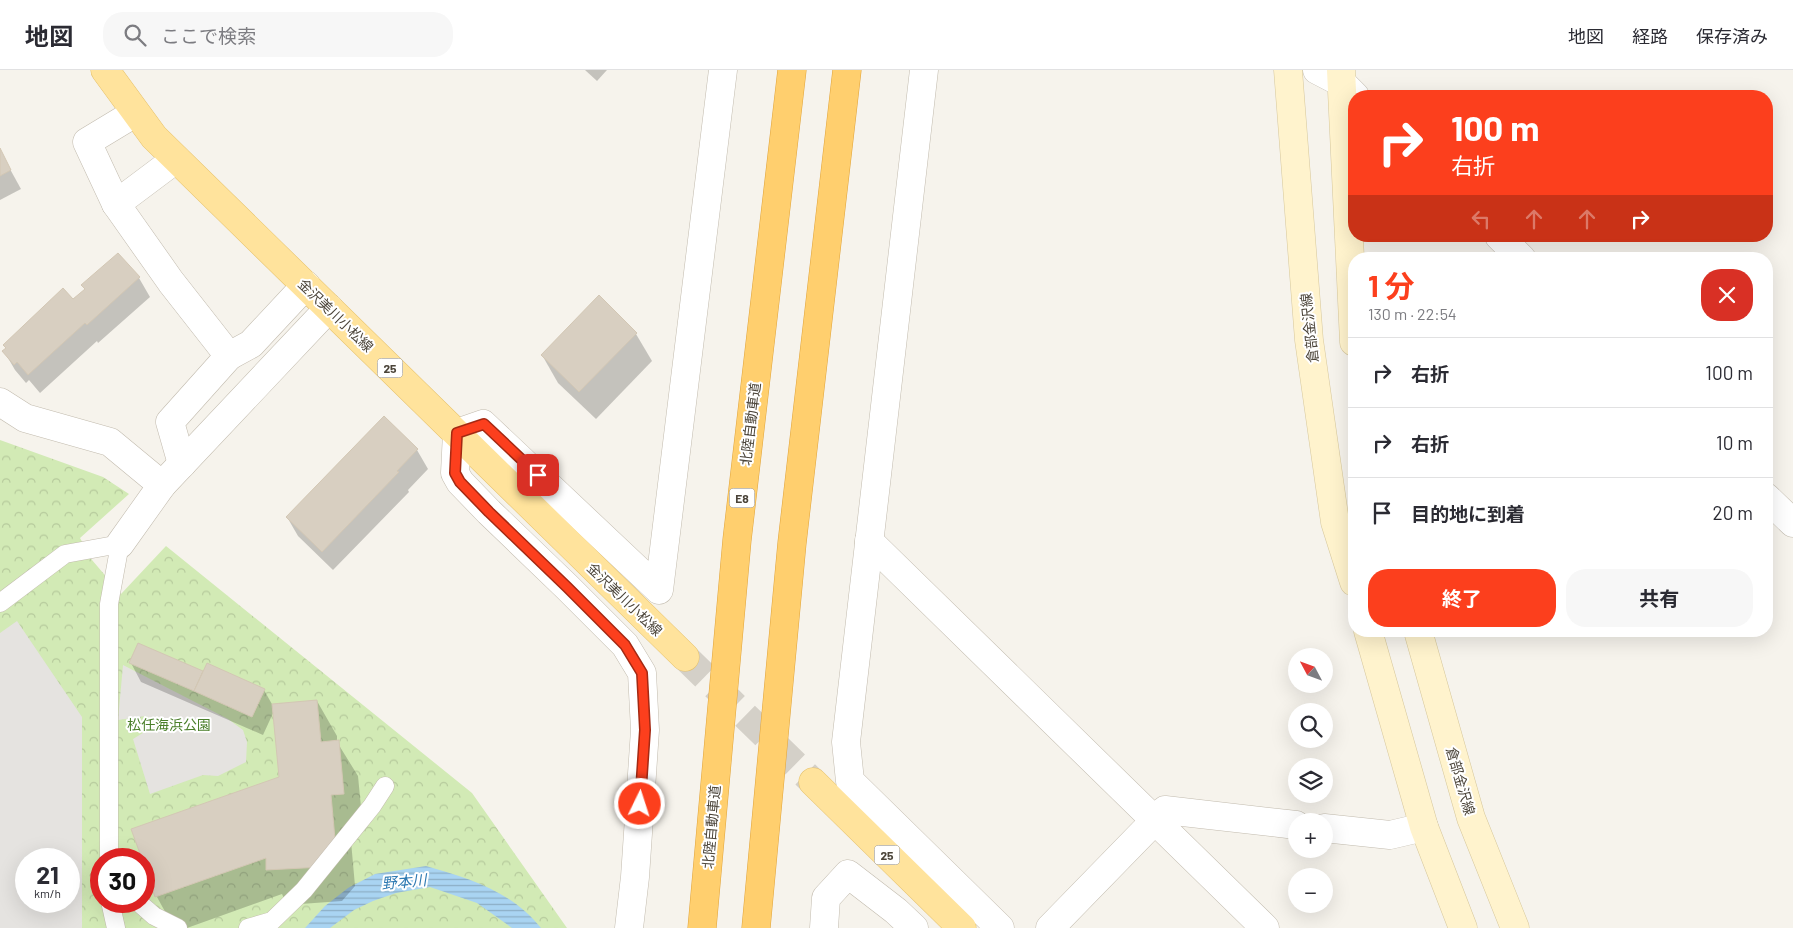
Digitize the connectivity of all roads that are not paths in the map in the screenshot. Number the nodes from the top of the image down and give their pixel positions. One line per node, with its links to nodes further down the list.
1 (105, 70): 9 (main road, 金沢美川小松線 / 25)
2 (723, 70): 19 (street)
3 (792, 70): 44 (highway, 北陸自動車道 / E8)
4 (847, 70): 45 (highway)
5 (924, 70): 24 (street)
6 (1288, 70): 26 (main road, 倉部金沢線)
7 (1317, 70): 8 (street)
8 (1346, 83): 10 (main road)
9 (135, 113): 11 (main road, 金沢美川小松線 / 25); 12 (street)
10 (1348, 148)
11 (176, 159): 12 (street); 15 (main road, 金沢美川小松線 / 25)
12 (116, 204): 17 (street)
13 (1505, 242): 14 (street)
14 (1515, 252)
15 (306, 285): 16 (main road, 金沢美川小松線 / 25); 17 (street)
16 (329, 308): 19 (main road, 金沢美川小松線 / 25); 20 (street)
17 (229, 356): 20 (street)
18 (0, 402): 21 (street)
19 (457, 433): 30 (main road, 金沢美川小松線 / 25); 43 (street)
20 (182, 464): 21 (street)
21 (162, 485): 25 (street)
22 (1773, 504): 23 (street)
23 (1793, 523)
24 (869, 541): 33 (street); 49 (street)
25 (120, 544): 27 (lane); 37 (lane)
26 (1348, 563)
27 (0, 603)
28 (1370, 637): 35 (main road)
29 (1420, 637): 53 (main road, 倉部金沢線)
30 (685, 657)
31 (813, 782): 48 (main road, 25)
32 (385, 786): 42 (lane)
33 (1155, 820): 34 (street); 50 (street); 51 (street)
34 (1288, 824)
35 (1424, 826): 36 (street); 52 (main road)
36 (1333, 829)
37 (109, 848)
38 (113, 913): 40 (lane)
39 (151, 913): 41 (lane)
40 (116, 928)
41 (178, 928)
42 (248, 928)
43 (629, 928)
44 (702, 928)
45 (756, 928)
46 (824, 928): 47 (street)
47 (914, 928)
48 (962, 928)
49 (1000, 928)
50 (1050, 928)
51 (1264, 928)
52 (1462, 928)
53 (1515, 928)

